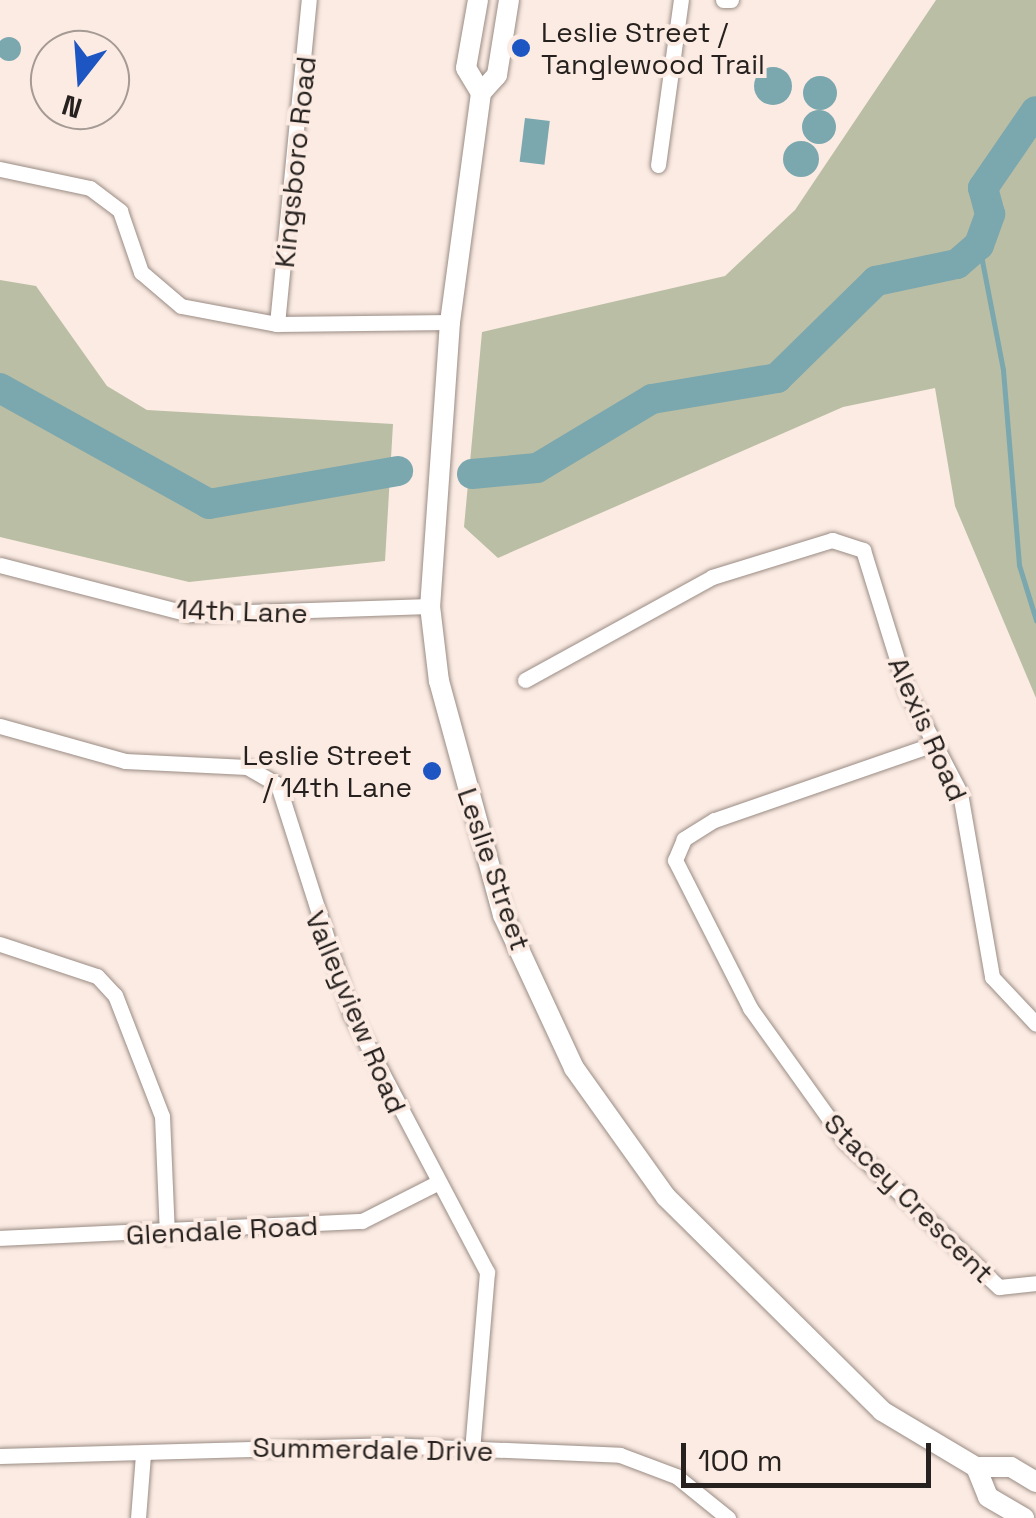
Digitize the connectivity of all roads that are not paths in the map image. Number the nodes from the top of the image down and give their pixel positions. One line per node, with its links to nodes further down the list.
1 (309, 0): 11 (street, Kingsboro Road)
2 (478, 0): 7 (main road, Leslie Street)
3 (509, 0): 7 (main road, Leslie Street)
4 (681, 0): 8 (street)
5 (723, 0): 6 (street)
6 (731, 0)
7 (481, 94): 10 (main road, Leslie Street)
8 (658, 164)
9 (0, 169): 11 (street)
10 (450, 322): 11 (street); 13 (main road, Leslie Street)
11 (277, 324)
12 (0, 565): 13 (street, 14th Lane)
13 (430, 606): 26 (main road, Leslie Street)
14 (526, 680): 16 (street, Alexis Road)
15 (0, 726): 19 (street, Valleyview Road)
16 (934, 744): 18 (street, Alexis Road); 22 (street, Stacey Crescent)
17 (0, 944): 20 (street)
18 (1036, 1024)
19 (435, 1184): 20 (street, Glendale Road); 23 (street, Valleyview Road)
20 (168, 1236): 21 (street, Glendale Road)
21 (0, 1238)
22 (1036, 1283)
23 (472, 1449): 24 (street, Summerdale Drive); 29 (street, Summerdale Drive)
24 (144, 1454): 25 (street, Summerdale Drive); 28 (street)
25 (0, 1456)
26 (976, 1467): 27 (main road, Leslie Street); 30 (main road, Leslie Street)
27 (1036, 1482)
28 (138, 1518)
29 (728, 1518)
30 (1024, 1518)

